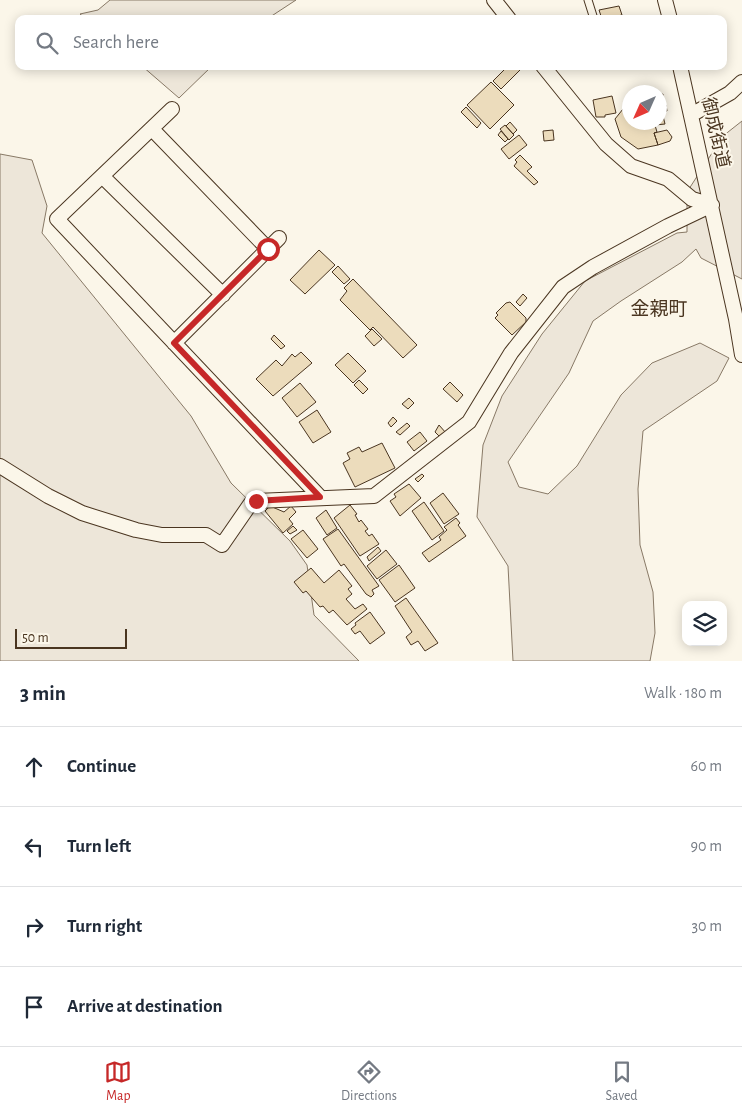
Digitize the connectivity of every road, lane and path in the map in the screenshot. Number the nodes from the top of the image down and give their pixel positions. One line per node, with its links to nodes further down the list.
1 (494, 0): 4 (street)
2 (588, 0): 5 (lane)
3 (665, 0): 6 (street)
4 (505, 15)
5 (593, 15)
6 (669, 15)
7 (547, 70): 14 (street)
8 (681, 70): 11 (street, 御成街道)
9 (742, 82): 11 (street)
10 (172, 109): 12 (street)
11 (691, 115): 14 (street, 御成街道)
12 (152, 129): 13 (street); 16 (street)
13 (102, 176): 17 (street); 19 (street)
14 (712, 205): 18 (street, 御成街道); 22 (street)
15 (279, 238): 16 (street)
16 (268, 249): 17 (street)
17 (222, 295): 19 (street)
18 (739, 318): 20 (street, 御成街道)
19 (174, 343): 22 (street)
20 (742, 355)
21 (0, 466): 22 (street)
22 (320, 497)

